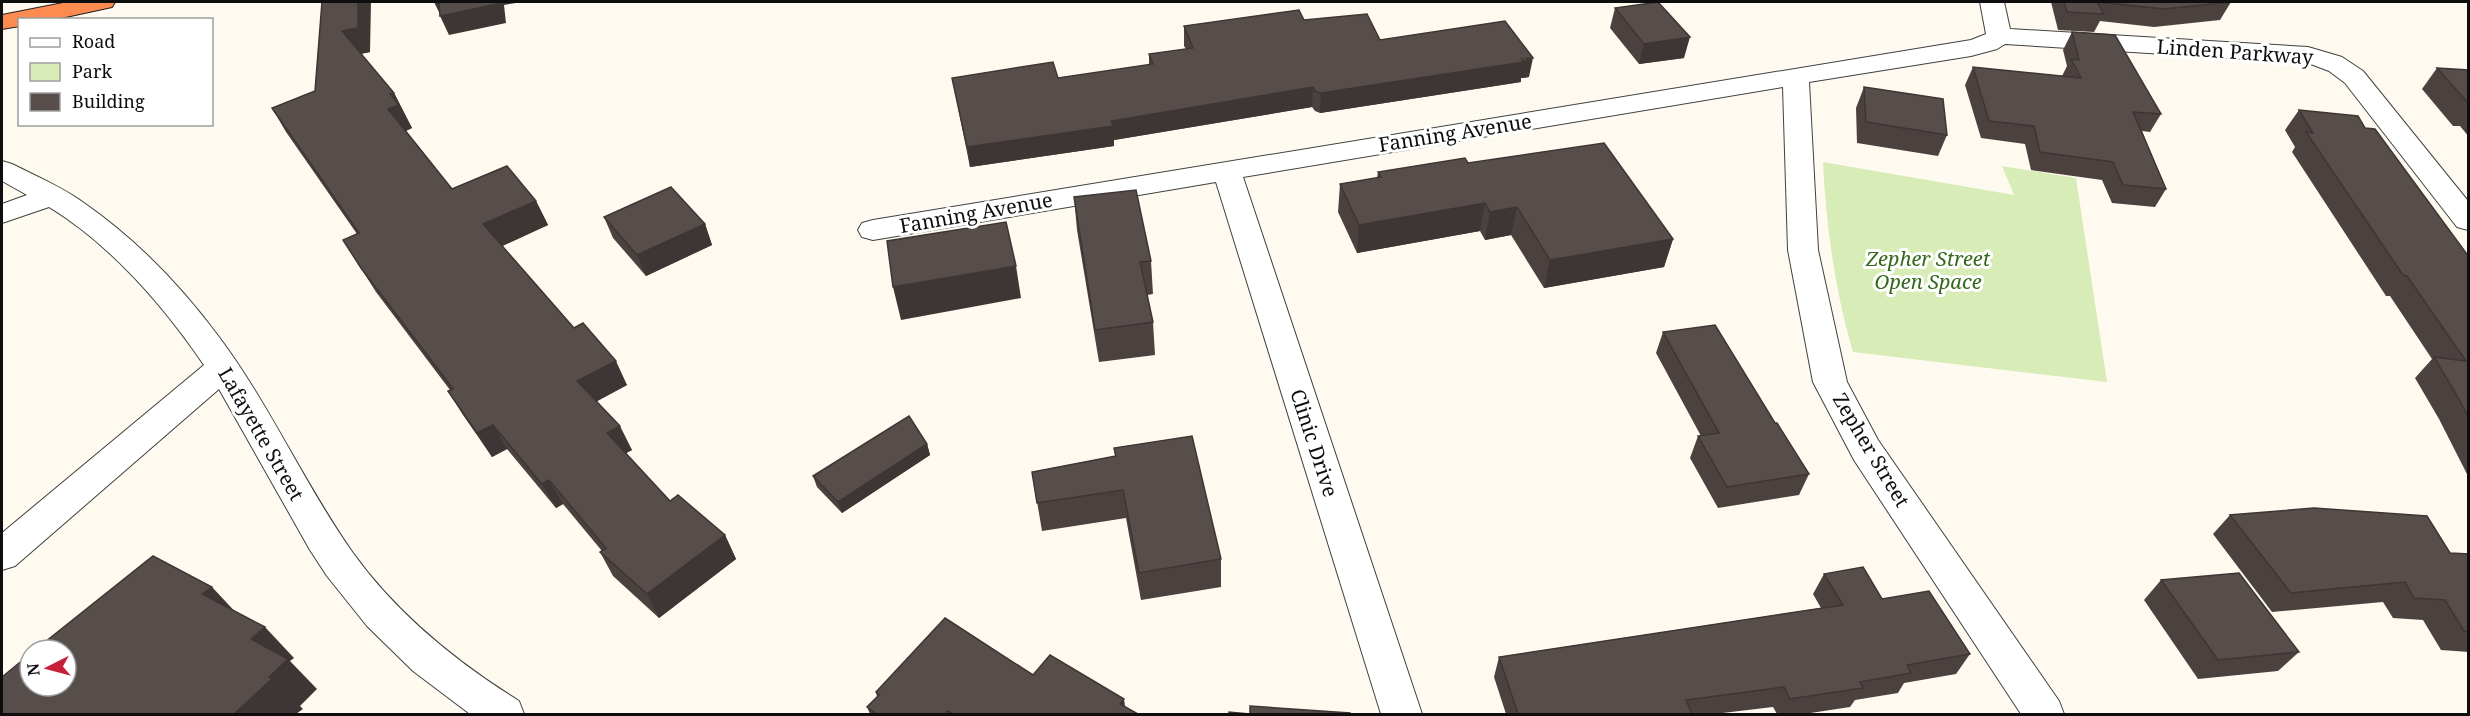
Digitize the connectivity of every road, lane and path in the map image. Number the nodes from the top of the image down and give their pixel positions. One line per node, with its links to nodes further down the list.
1 (103, 2): 3 (highway)
2 (1992, 2): 4 (street)
3 (2, 21)
4 (1999, 36): 5 (street, Fanning Avenue); 10 (street, Linden Parkway)
5 (1796, 77): 7 (street, Fanning Avenue); 16 (street, Zepher Street)
6 (2, 170): 8 (street, Lafayette Street)
7 (1227, 171): 11 (street, Fanning Avenue); 15 (street, Clinic Drive)
8 (51, 196): 9 (street); 12 (street, Lafayette Street)
9 (2, 214)
10 (2469, 220)
11 (873, 230)
12 (223, 367): 13 (street); 14 (street, Lafayette Street)
13 (2, 555)
14 (504, 714)
15 (1402, 714)
16 (2044, 714)

